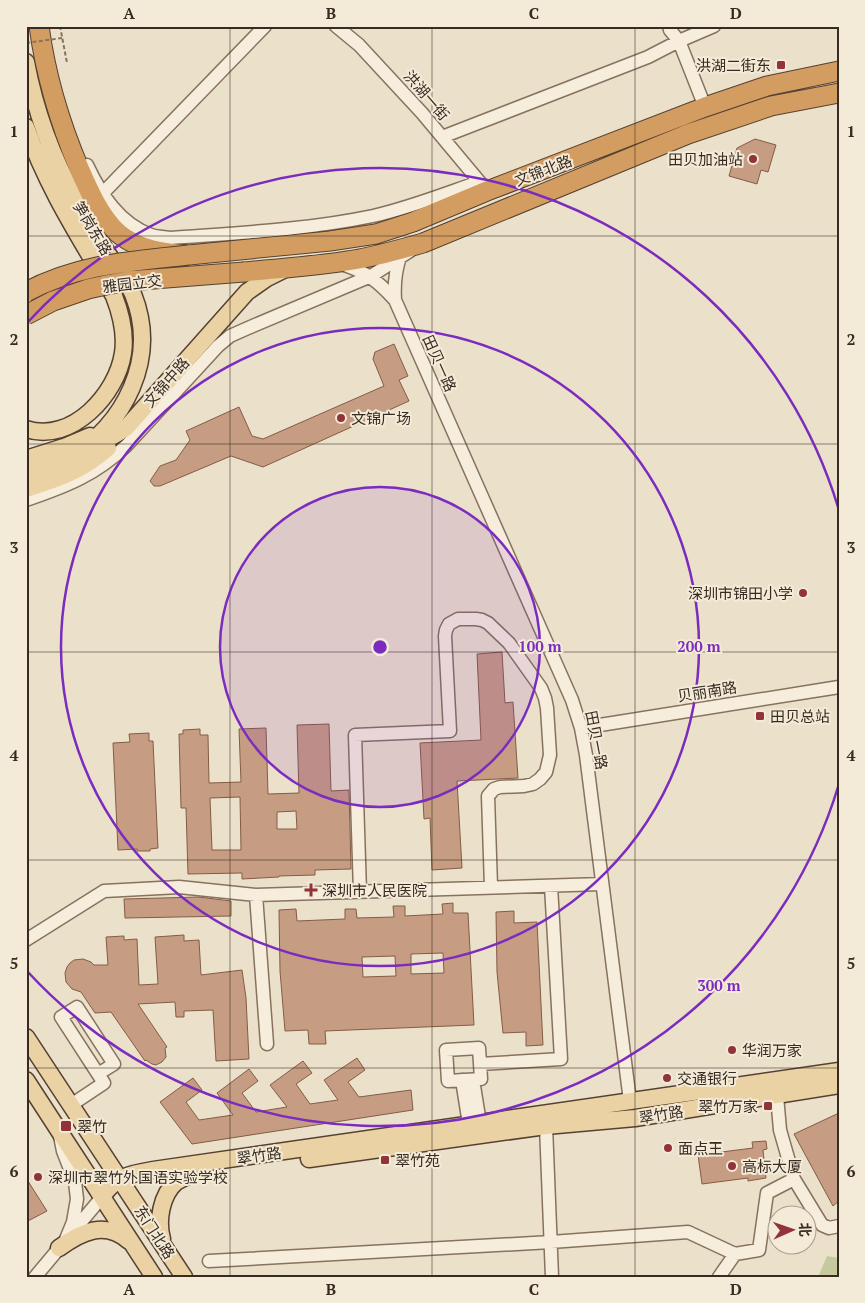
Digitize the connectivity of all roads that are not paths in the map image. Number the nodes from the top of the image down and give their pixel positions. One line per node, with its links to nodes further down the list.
1 (39, 26): 17 (highway, bridge)
2 (47, 26): 15 (street)
3 (265, 26): 15 (street)
4 (336, 26): 13 (street, 洪湖一街)
5 (669, 26): 7 (street)
6 (714, 26): 7 (street)
7 (679, 41): 11 (street); 13 (street)
8 (26, 62): 26 (main road, 笋岗东路)
9 (839, 71): 11 (highway, 文锦北路)
10 (839, 93): 16 (highway, 文锦北路)
11 (704, 107): 14 (highway, 文锦北路)
12 (26, 127): 28 (main road, 笋岗东路)
13 (442, 137): 14 (street, 洪湖一街)
14 (483, 187): 15 (street); 17 (highway, 文锦北路)
15 (102, 194)
16 (423, 242): 18 (street); 19 (highway, 文锦北路)
17 (189, 255): 23 (highway, bridge)
18 (400, 258): 22 (street); 24 (street, 田贝一路)
19 (334, 263): 20 (highway, 文锦北路); 22 (street, 田贝一路)
20 (290, 267): 21 (highway, 文锦北路); 27 (main road, 文锦中路)
21 (244, 272): 25 (highway, 雅园立交, bridge)
22 (370, 276): 24 (street, 田贝一路); 33 (street)
23 (26, 292)
24 (394, 300): 35 (street, 田贝一路)
25 (26, 315)
26 (109, 426): 29 (main road); 30 (main road, 笋岗东路)
27 (126, 428): 30 (main road, 文锦中路); 32 (main road)
28 (26, 429)
29 (26, 459)
30 (68, 459): 31 (main road, 文锦中路)
31 (26, 474)
32 (26, 489)
33 (26, 500)
34 (839, 687): 35 (street, 贝丽南路)
35 (581, 728): 36 (street, 田贝一路)
36 (602, 884): 37 (street); 51 (street, 田贝一路)
37 (551, 886): 38 (street); 44 (street)
38 (491, 888): 39 (street); 39 (street)
39 (360, 892): 40 (street)
40 (256, 895): 41 (street); 43 (street)
41 (26, 940)
42 (26, 1037): 52 (main road, 东门北路)
43 (267, 1044)
44 (480, 1064): 48 (street); 48 (street)
45 (839, 1071): 51 (main road, 翠竹路)
46 (98, 1074): 46 (street); 52 (street)
47 (26, 1080): 55 (main road, 东门北路)
48 (468, 1080): 53 (street)
49 (839, 1085): 50 (main road, 翠竹路)
50 (777, 1096): 54 (main road, 翠竹路); 57 (street)
51 (630, 1101): 53 (main road, 翠竹路)
52 (71, 1105): 58 (main road, 东门北路)
53 (474, 1124): 58 (main road, 翠竹路)
54 (546, 1126): 56 (main road, 翠竹路); 61 (street)
55 (60, 1132): 59 (main road, 东门北路); 62 (street)
56 (187, 1176): 58 (main road, 翠竹路); 63 (main road)
57 (794, 1179): 60 (street); 65 (street)
58 (122, 1182): 59 (main road, 翠竹路); 63 (main road, 东门北路)
59 (102, 1197): 62 (street); 64 (main road, 东门北路)
60 (839, 1226)
61 (551, 1242): 65 (street); 66 (street); 70 (street)
62 (63, 1244): 64 (main road); 67 (street)
63 (163, 1244): 69 (main road, 东门北路)
64 (133, 1245): 68 (main road, 东门北路)
65 (734, 1254): 71 (street)
66 (209, 1261)
67 (35, 1277)
68 (154, 1277)
69 (184, 1277)
70 (552, 1277)
71 (719, 1277)

